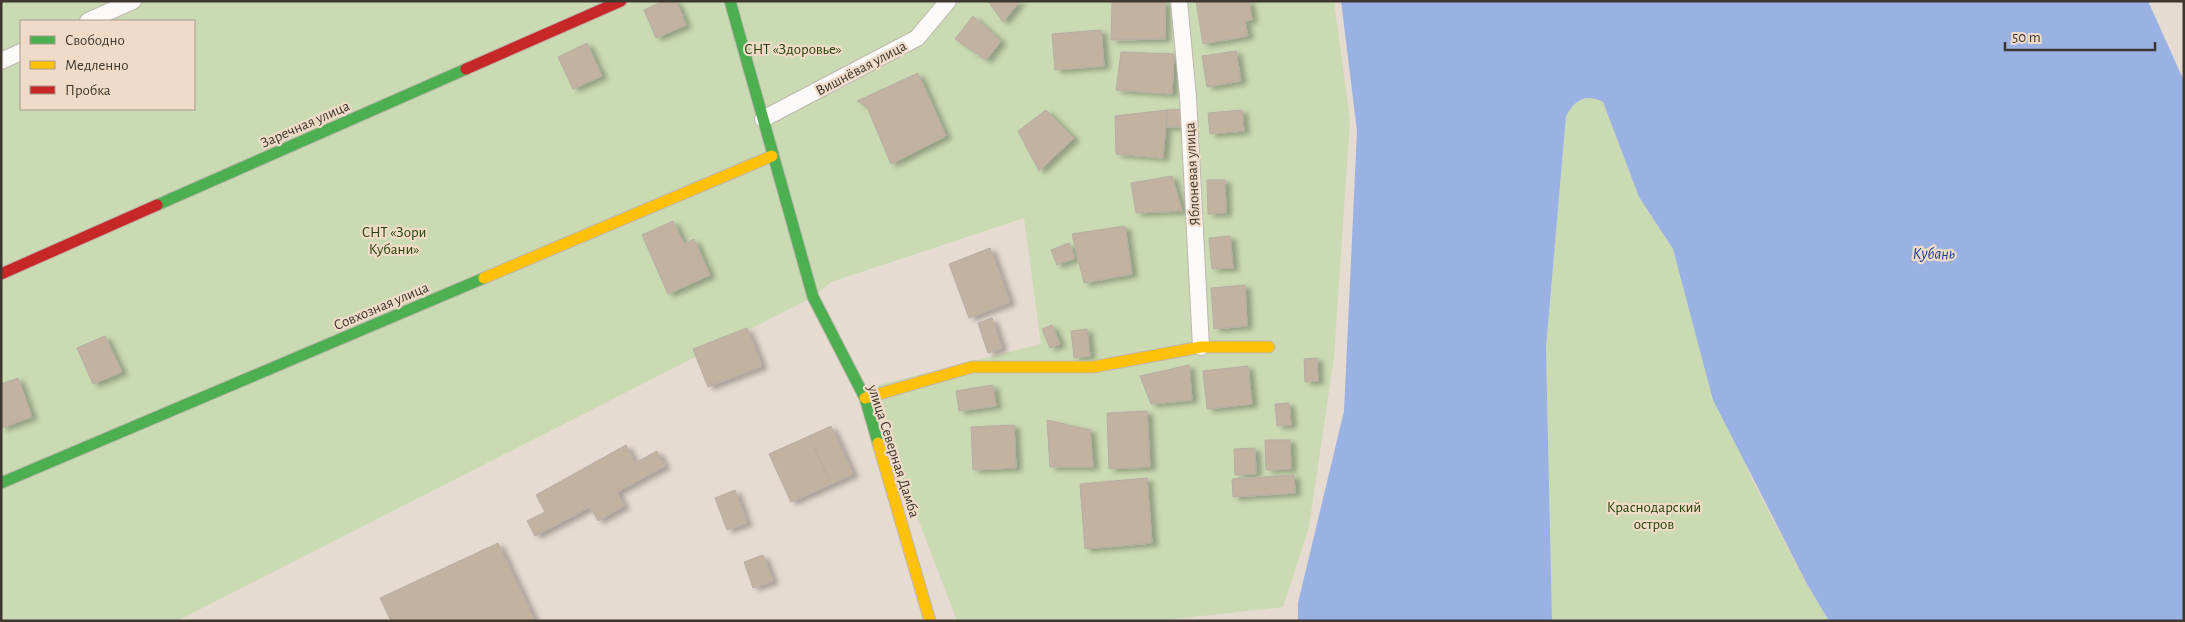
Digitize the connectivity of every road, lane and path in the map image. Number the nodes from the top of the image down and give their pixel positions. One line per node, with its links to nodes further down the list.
1 (132, 1): 6 (street)
2 (621, 1): 11 (street, Заречная улица)
3 (730, 1): 9 (street, улица Северная Дамба)
4 (948, 1): 9 (street, Вишнёвая улица)
5 (1179, 1): 12 (street, Яблоневая улица)
6 (90, 20)
7 (20, 52): 8 (street)
8 (1, 61)
9 (763, 119): 10 (street, улица Северная Дамба)
10 (772, 156): 14 (street, улица Северная Дамба); 15 (street, Совхозная улица)
11 (1, 274)
12 (1201, 347): 13 (street); 14 (street)
13 (1269, 347)
14 (865, 398): 16 (street, улица Северная Дамба)
15 (1, 483)
16 (930, 621)

